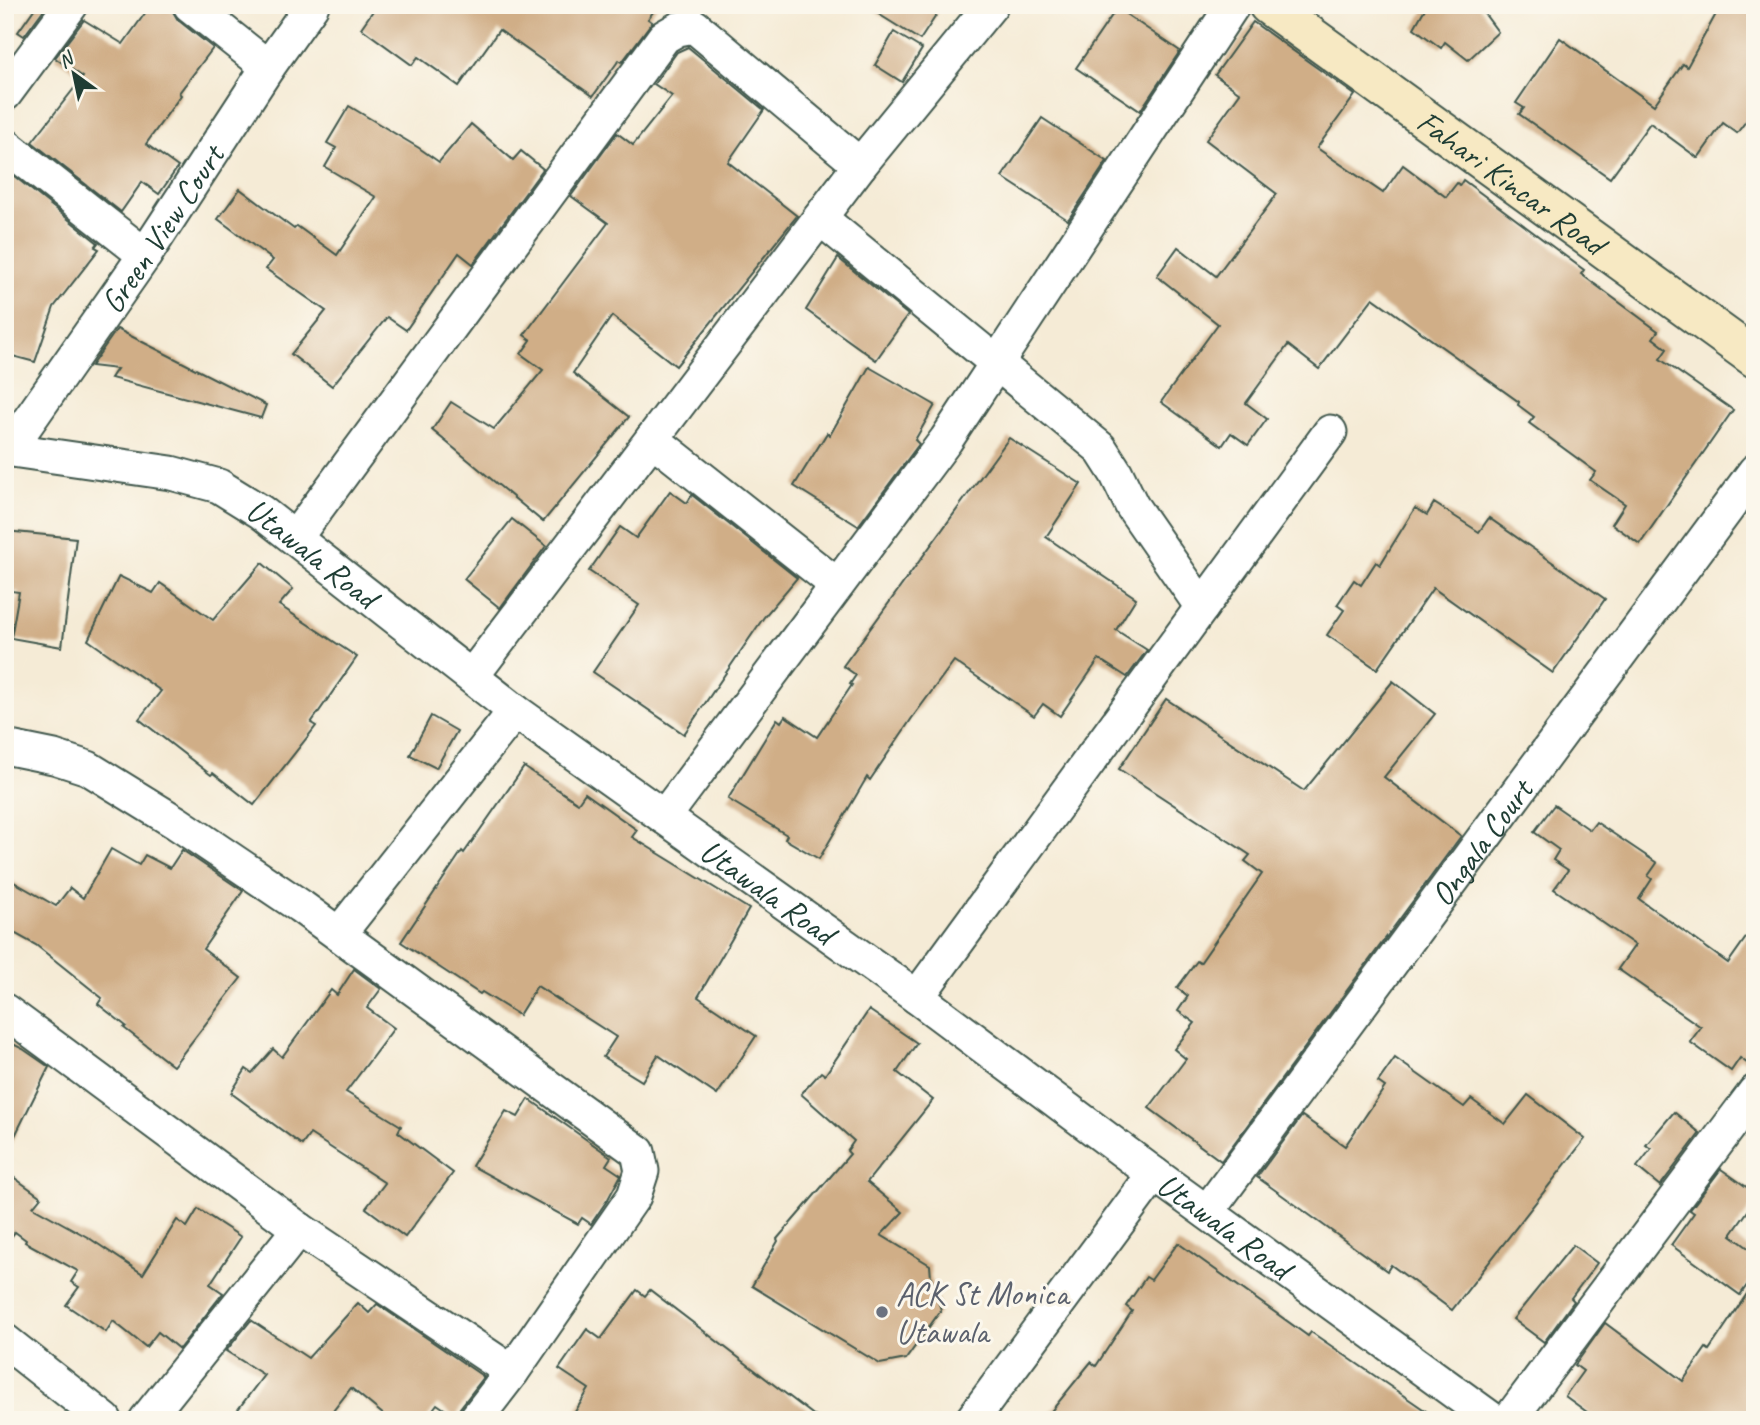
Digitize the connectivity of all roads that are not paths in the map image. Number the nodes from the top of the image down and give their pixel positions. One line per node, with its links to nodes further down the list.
1 (71, 5): 8 (street)
2 (190, 5): 7 (street)
3 (312, 5): 7 (street, Green View Court)
4 (991, 5): 10 (street)
5 (1233, 5): 14 (street)
6 (1285, 10): 13 (street, Fahari Kincar Road)
7 (268, 67): 12 (street, Green View Court)
8 (5, 94)
9 (5, 145): 12 (street)
10 (860, 165): 11 (street); 19 (street)
11 (820, 218): 14 (street); 16 (street)
12 (145, 255): 17 (street, Green View Court)
13 (1755, 358)
14 (996, 364): 20 (street); 21 (street)
15 (1330, 432): 21 (street)
16 (652, 439): 20 (street); 22 (street)
17 (7, 449): 19 (street, Utawala Road)
18 (1755, 471): 31 (street, Ongala Court)
19 (295, 538): 22 (street, Utawala Road)
20 (837, 586): 25 (street)
21 (1202, 607): 27 (street)
22 (472, 676): 23 (street, Utawala Road)
23 (515, 710): 25 (street, Utawala Road); 26 (street)
24 (5, 747): 26 (street)
25 (664, 817): 27 (street, Utawala Road)
26 (339, 934): 34 (street)
27 (917, 996): 30 (street, Utawala Road)
28 (5, 1011): 32 (street)
29 (1755, 1092): 40 (street)
30 (1154, 1174): 31 (street, Utawala Road); 38 (street)
31 (1207, 1212): 39 (street, Utawala Road)
32 (299, 1229): 34 (street); 36 (street)
33 (5, 1340): 35 (street)
34 (512, 1371): 37 (street)
35 (105, 1420)
36 (146, 1420)
37 (475, 1420)
38 (972, 1420)
39 (1493, 1420)
40 (1509, 1420)

